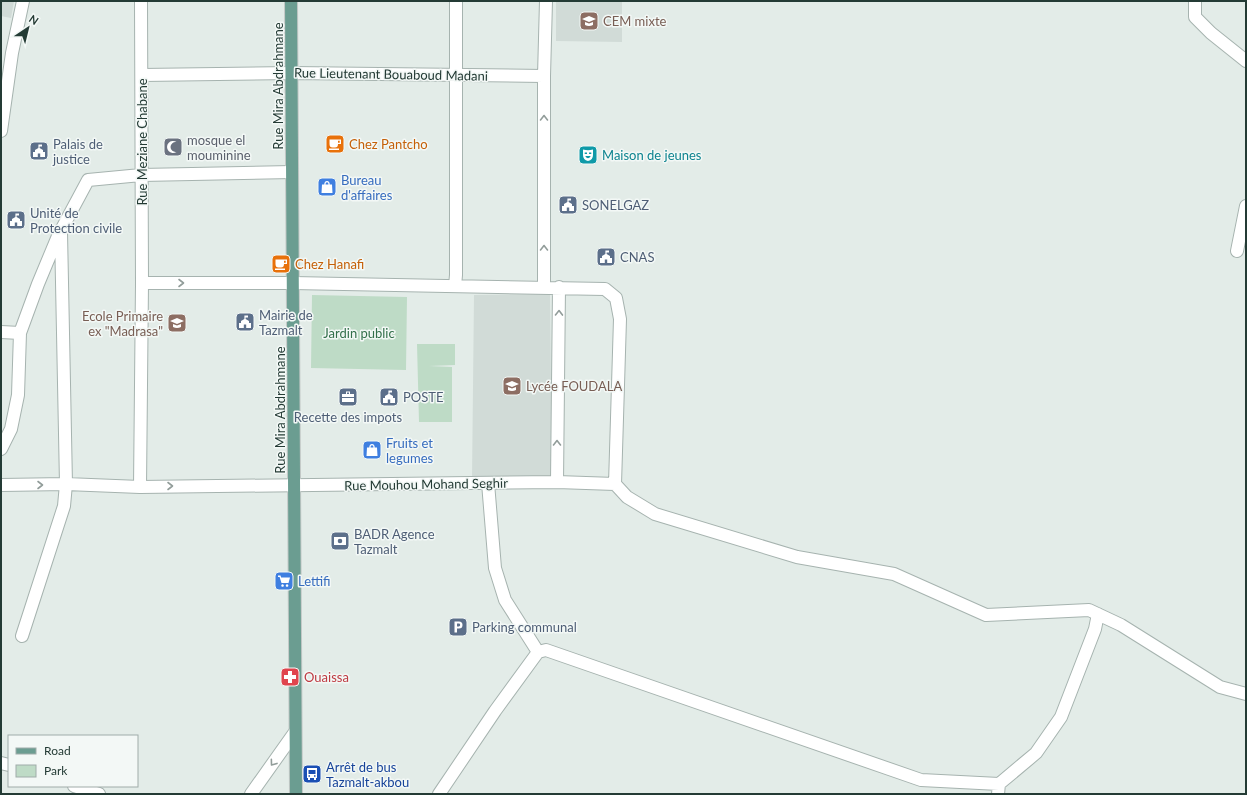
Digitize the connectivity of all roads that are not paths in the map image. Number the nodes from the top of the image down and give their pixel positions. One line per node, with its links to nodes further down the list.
1 (23, 1): 12 (street)
2 (141, 1): 9 (street, Rue Meziane Chabane)
3 (291, 1): 8 (main road, Rue Mira Abdrahmane)
4 (456, 1): 10 (street)
5 (546, 1): 11 (street)
6 (1195, 1): 7 (street)
7 (1246, 61)
8 (292, 73): 9 (street, Rue Lieutenant Bouaboud Madani); 10 (street, Rue Lieutenant Bouaboud Madani); 13 (main road, Rue Mira Abdrahmane)
9 (142, 75): 14 (street, Rue Meziane Chabane)
10 (456, 75): 11 (street, Rue Lieutenant Bouaboud Madani); 20 (street)
11 (544, 76): 21 (street, one-way to 11)
12 (1, 132)
13 (292, 172): 14 (street); 19 (main road, Rue Mira Abdrahmane)
14 (141, 175): 16 (street); 18 (street, Rue Meziane Chabane)
15 (1246, 206): 17 (street)
16 (61, 229): 24 (street); 28 (street)
17 (1237, 251)
18 (142, 283): 19 (street, one-way to 19); 32 (street, Rue Meziane Chabane)
19 (293, 283): 20 (street); 31 (main road, Rue Mira Abdrahmane)
20 (455, 286): 21 (street)
21 (544, 287): 22 (street)
22 (559, 287): 26 (street, one-way to 22); 29 (street)
23 (1, 332): 24 (street)
24 (20, 333): 25 (street)
25 (1, 449)
26 (557, 482): 27 (street, Rue Mouhou Mohand Seghir); 29 (street, Rue Mouhou Mohand Seghir)
27 (488, 483): 31 (street, Rue Mouhou Mohand Seghir); 35 (street)
28 (66, 484): 30 (street, Rue Mouhou Mohand Seghir, one-way to 28); 32 (street, Rue Mouhou Mohand Seghir); 34 (street)
29 (615, 484): 33 (street)
30 (1, 485)
31 (294, 486): 32 (street, Rue Mouhou Mohand Seghir, one-way to 31); 37 (main road, Rue Mira Abdrahmane)
32 (140, 487)
33 (1098, 614): 36 (street); 39 (street)
34 (22, 636)
35 (538, 652): 39 (street); 43 (street)
36 (1246, 694)
37 (295, 732): 41 (street, one-way to 41); 42 (main road, Rue Mira Abdrahmane)
38 (77, 787): 40 (street)
39 (999, 789)
40 (99, 794)
41 (251, 794)
42 (296, 794)
43 (439, 794)

